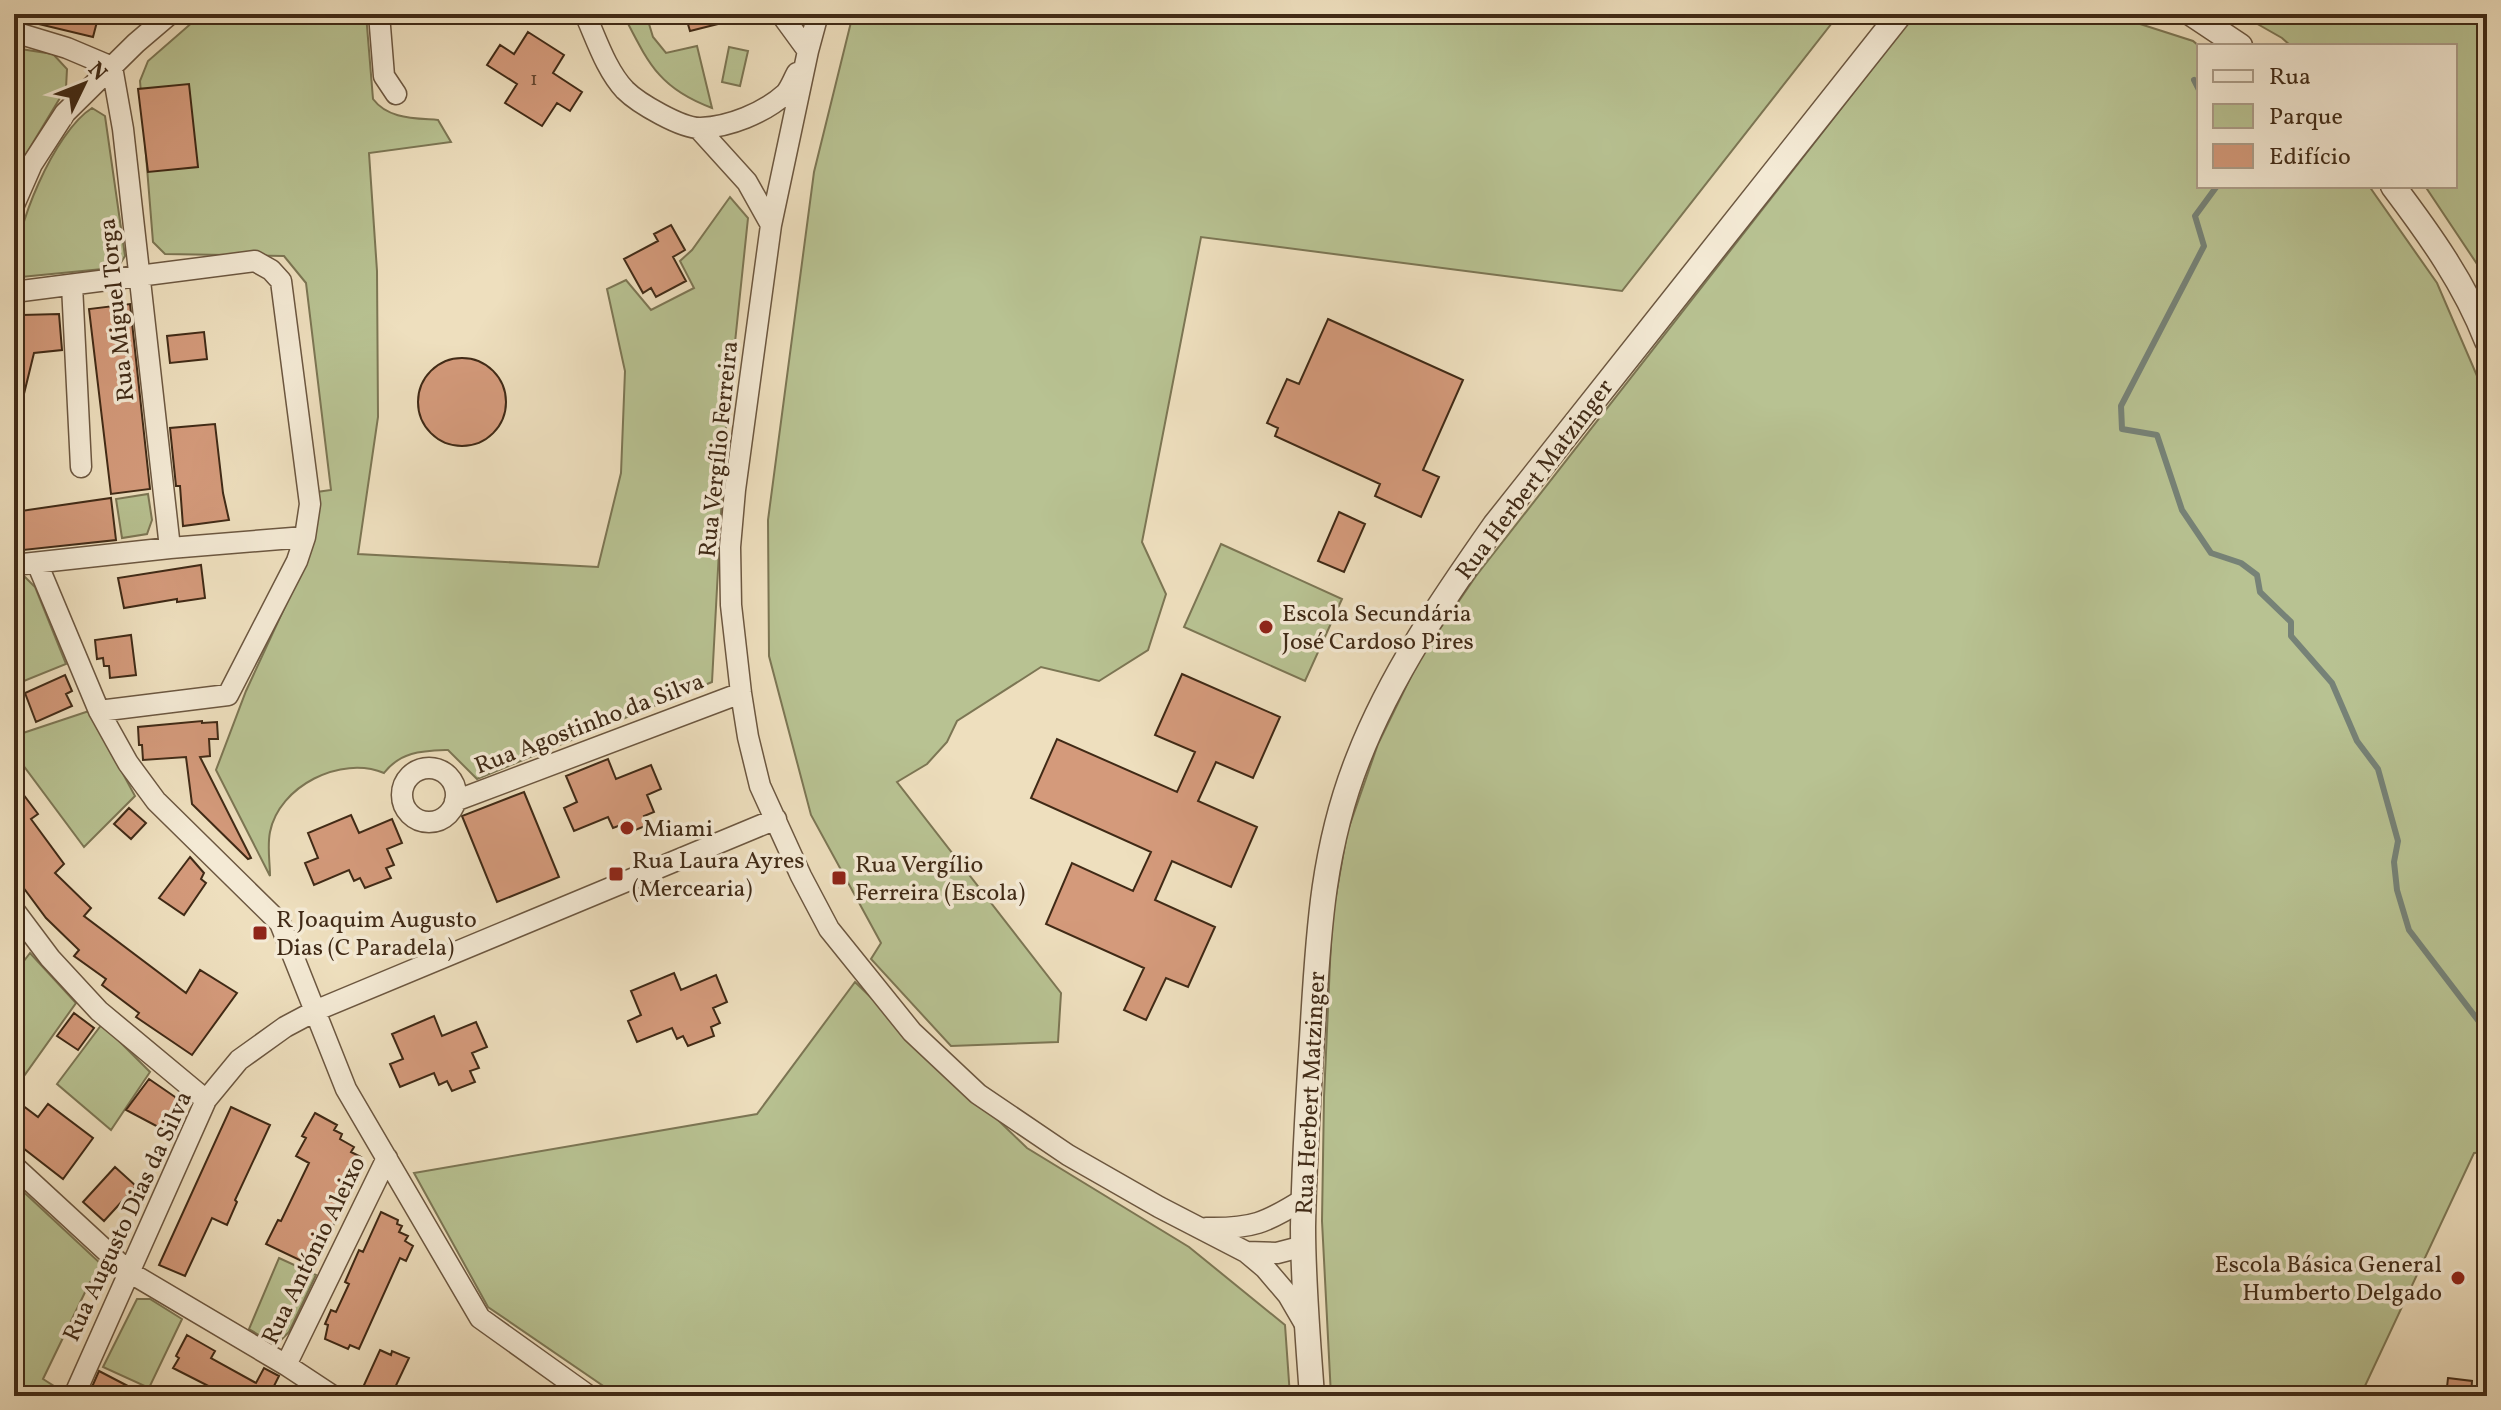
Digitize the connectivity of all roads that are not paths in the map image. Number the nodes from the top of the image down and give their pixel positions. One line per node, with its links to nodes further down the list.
1 (170, 14): 11 (street)
2 (379, 14): 12 (street)
3 (585, 14): 13 (street)
4 (781, 14): 10 (street)
5 (818, 14): 10 (street)
6 (1900, 14): 36 (street, Rua Herbert Matzinger)
7 (2192, 14): 9 (street)
8 (14, 32): 11 (street)
9 (2237, 44)
10 (808, 51): 13 (street); 16 (street, Rua Vergílio Ferreira)
11 (112, 67): 15 (street); 17 (street, Rua Miguel Torga)
12 (396, 94)
13 (699, 129): 16 (street)
14 (2395, 188): 20 (street)
15 (14, 205)
16 (771, 225): 27 (street, Rua Vergílio Ferreira)
17 (139, 277): 18 (street); 23 (street); 24 (street, Rua Miguel Torga)
18 (72, 285): 19 (street); 22 (street)
19 (14, 292)
20 (2481, 306): 21 (street)
21 (2487, 341)
22 (81, 467)
23 (305, 537): 24 (street); 28 (street)
24 (170, 548): 25 (street)
25 (37, 563): 26 (street); 28 (street)
26 (14, 565)
27 (741, 693): 29 (street, Rua Agostinho da Silva); 30 (street, Rua Vergílio Ferreira)
28 (99, 711): 32 (street)
29 (455, 801)
30 (776, 819): 32 (street, Rua Augusto Dias da Silva); 37 (street, Rua Vergílio Ferreira)
31 (14, 910): 33 (street)
32 (317, 1010): 33 (street, Rua Augusto Dias da Silva); 34 (street)
33 (206, 1100): 40 (street, Rua Augusto Dias da Silva)
34 (387, 1158): 42 (street, Rua António Aleixo); 45 (street)
35 (14, 1166): 40 (street)
36 (1304, 1199): 37 (street, Rua Vergílio Ferreira); 38 (street, Rua Herbert Matzinger)
37 (1202, 1228): 39 (street, Rua Vergílio Ferreira)
38 (1304, 1246): 39 (street); 41 (street, Rua Herbert Matzinger)
39 (1246, 1252): 41 (street, Rua Vergílio Ferreira)
40 (129, 1272): 42 (street); 43 (street, Rua Augusto Dias da Silva)
41 (1307, 1328): 46 (street, Rua Herbert Matzinger)
42 (286, 1365): 44 (street)
43 (74, 1396)
44 (333, 1396)
45 (587, 1396)
46 (1312, 1396)

